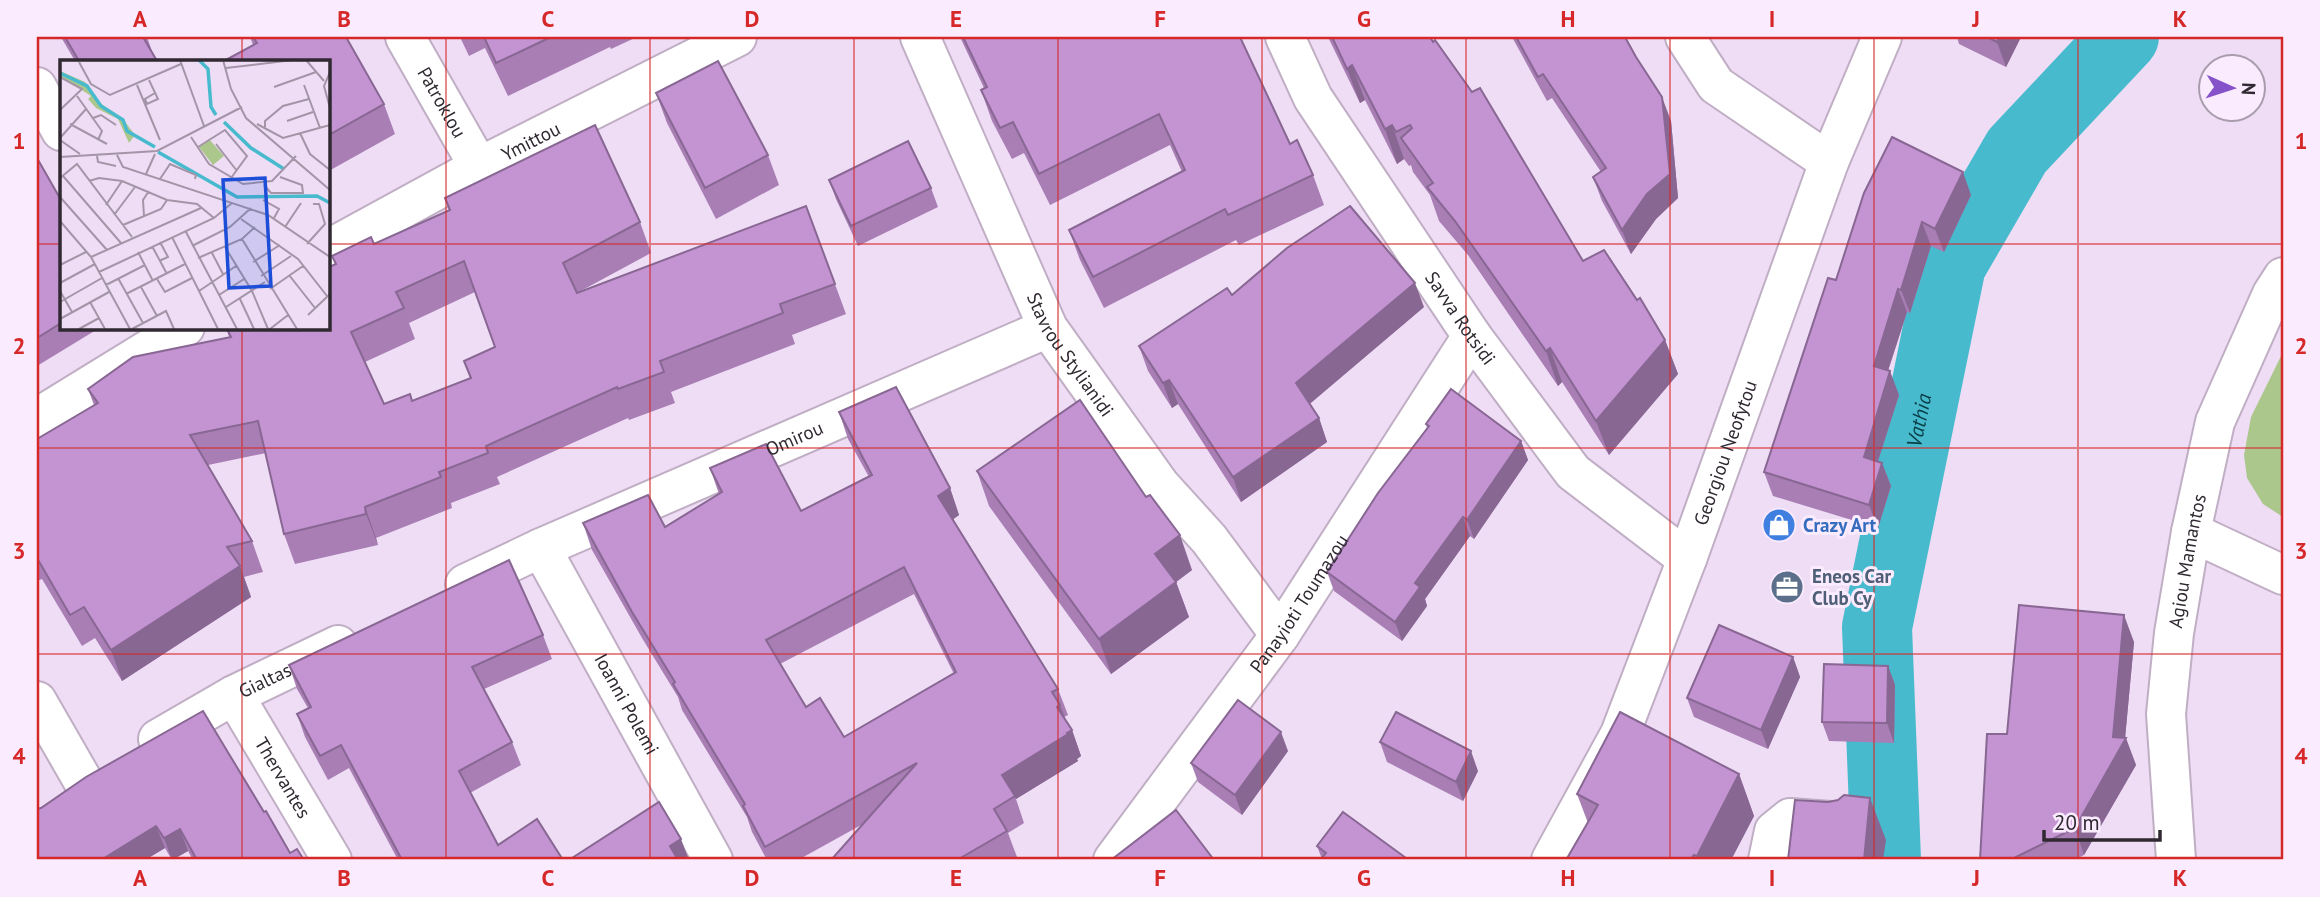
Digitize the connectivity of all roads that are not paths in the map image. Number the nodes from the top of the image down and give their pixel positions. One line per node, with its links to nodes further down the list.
1 (405, 37): 10 (street, Patroklou)
2 (737, 37): 10 (street, Ymittou)
3 (920, 37): 13 (street, Stavrou Stylianidi)
4 (1286, 37): 15 (street, Savva Rotsidi)
5 (1685, 37): 9 (street)
6 (1882, 37): 9 (street, Georgiou Neofytou)
7 (37, 87): 8 (street)
8 (60, 129)
9 (1829, 162): 19 (street, Georgiou Neofytou)
10 (479, 167): 11 (street, Ymittou)
11 (329, 249)
12 (2283, 277): 17 (street, Agiou Mamantos)
13 (1048, 328): 18 (street, Omirou); 23 (street, Stavrou Stylianidi)
14 (177, 329): 16 (street)
15 (1472, 336): 19 (street, Savva Rotsidi); 23 (street, Panayioti Toumazou)
16 (37, 418)
17 (2191, 532): 20 (street); 32 (street, Agiou Mamantos)
18 (541, 548): 21 (street); 28 (street, Ioanni Polemi)
19 (1687, 559): 30 (street, Georgiou Neofytou)
20 (2283, 575)
21 (431, 601)
22 (369, 630): 24 (street, Gialtas)
23 (1280, 635): 29 (street, Panayioti Toumazou)
24 (234, 695): 25 (street, Gialtas); 27 (street, Thervantes)
25 (37, 701)
26 (1844, 822): 31 (street)
27 (332, 860)
28 (713, 860)
29 (1113, 860)
30 (1551, 860)
31 (1768, 860)
32 (2175, 860)

